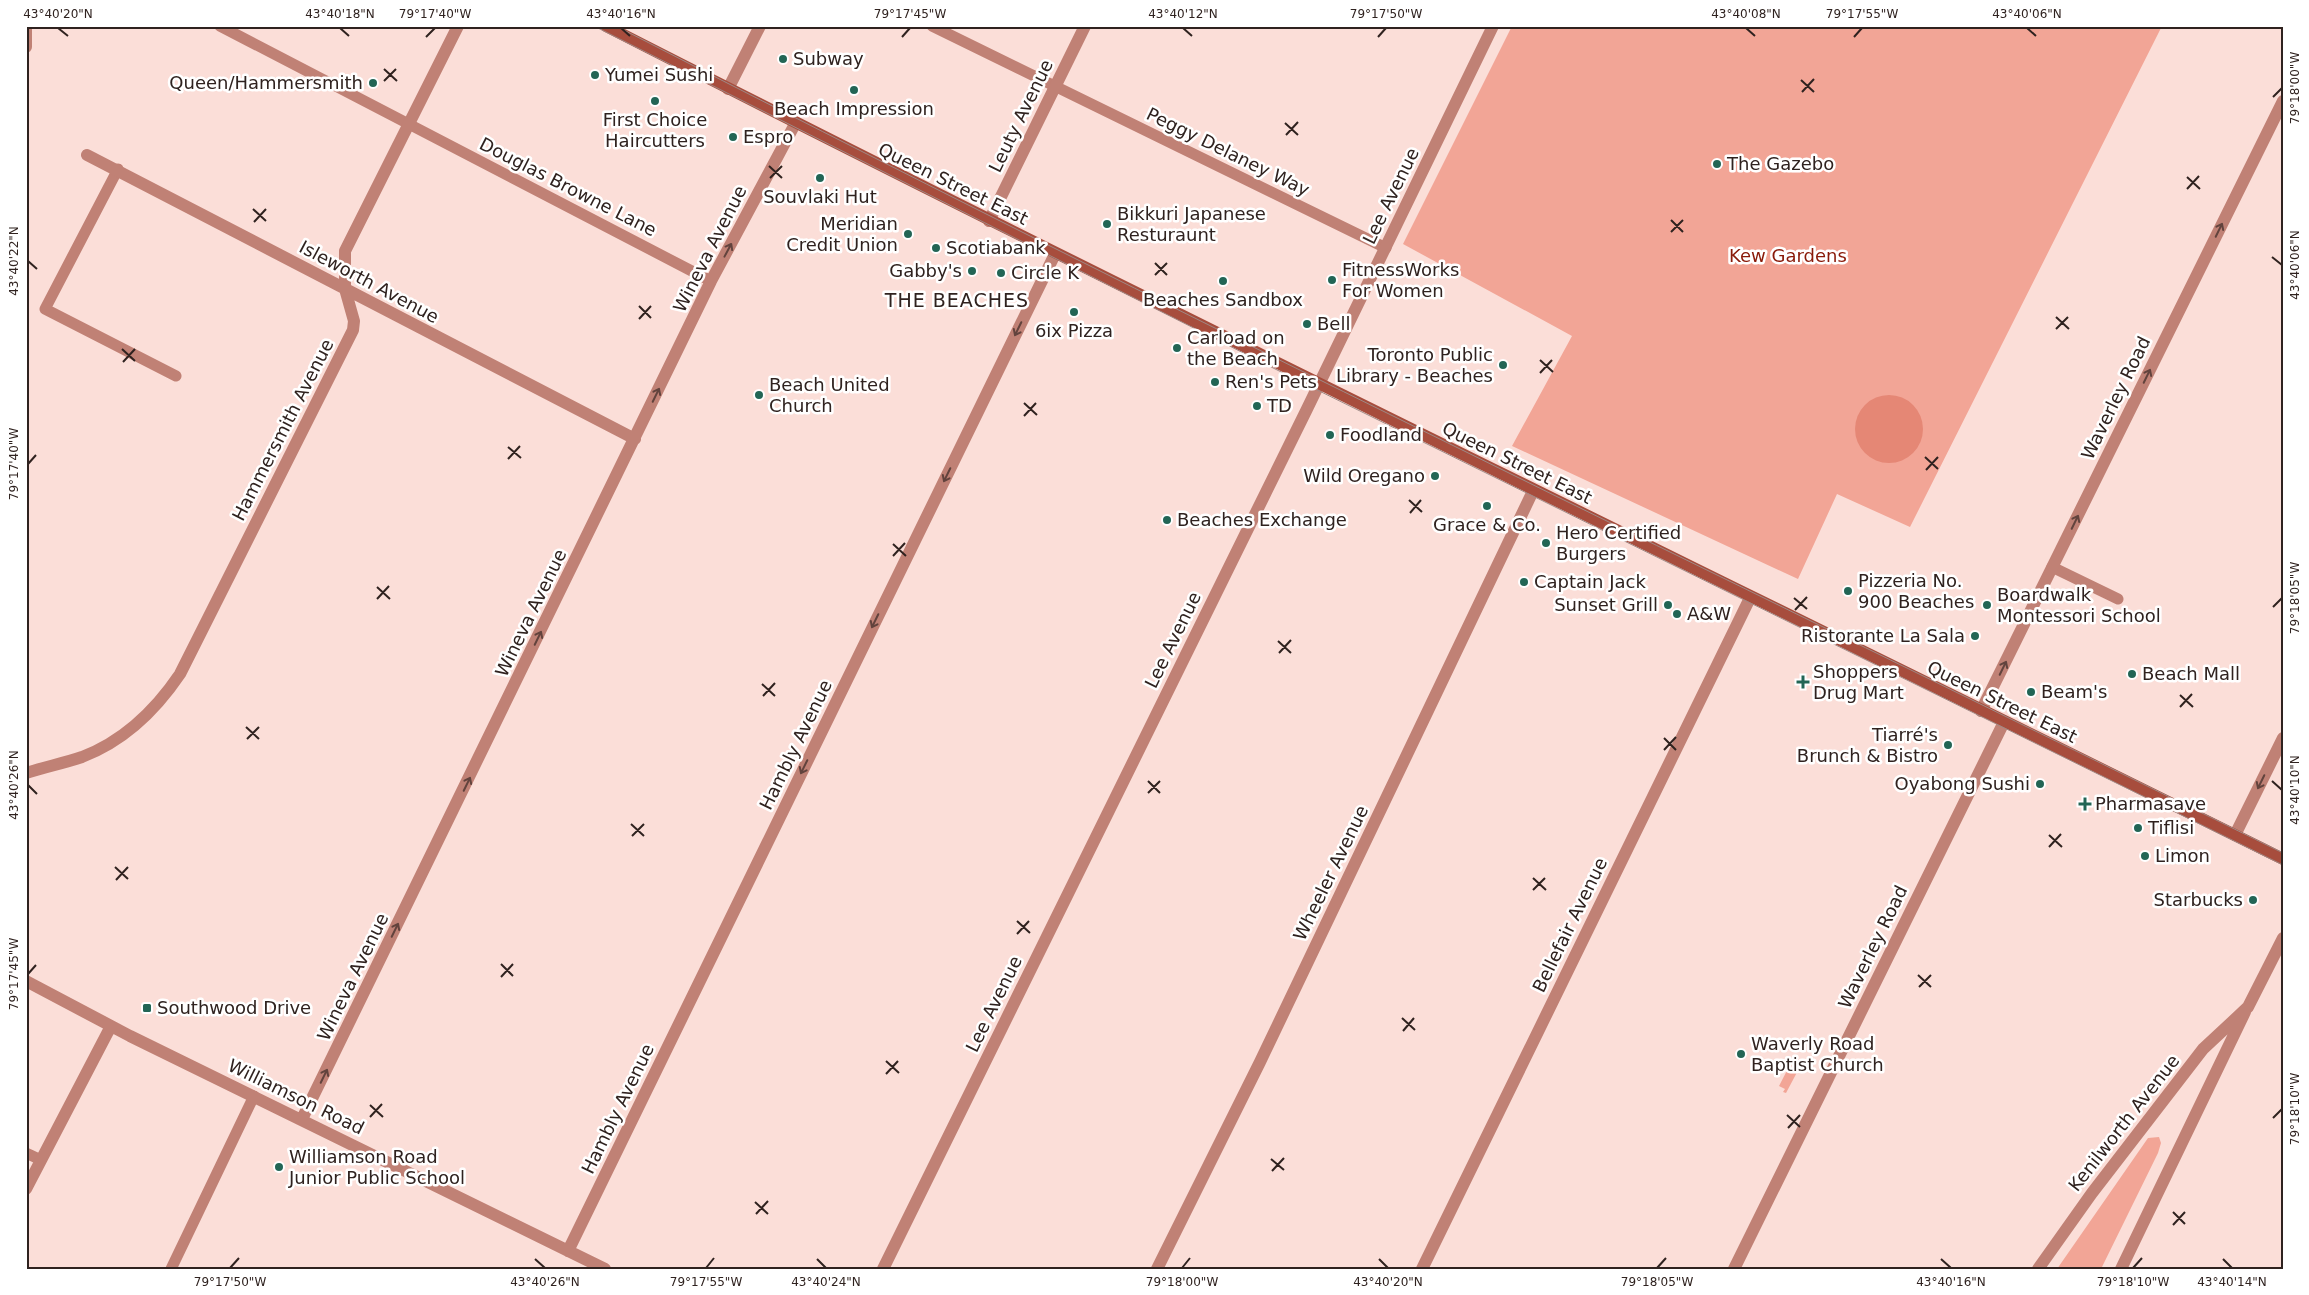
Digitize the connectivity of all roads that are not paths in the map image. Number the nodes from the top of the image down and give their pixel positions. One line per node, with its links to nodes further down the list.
1 (220, 26): 13 (lane, Douglas Browne Lane)
2 (458, 26): 13 (street, Hammersmith Avenue)
3 (606, 26): 11 (main road, Queen Street East)
4 (760, 26): 11 (street)
5 (932, 26): 10 (lane, Peggy Delaney Way)
6 (1085, 26): 10 (street, Leuty Avenue)
7 (1493, 26): 18 (street, Lee Avenue)
8 (26, 27): 9 (street)
9 (26, 48)
10 (1055, 87): 17 (street, Leuty Avenue); 18 (lane, Peggy Delaney Way)
11 (728, 90): 14 (main road, Queen Street East)
12 (2283, 101): 26 (street, Waverley Road, one-way to 12)
13 (409, 124): 20 (lane, Douglas Browne Lane); 21 (street, Hammersmith Avenue)
14 (795, 124): 17 (main road, Queen Street East); 20 (street, Wineva Avenue, one-way to 14)
15 (88, 155): 16 (street, Isleworth Avenue)
16 (118, 169): 21 (street, Isleworth Avenue); 22 (lane)
17 (989, 221): 19 (main road, Queen Street East)
18 (1386, 248): 23 (street, Lee Avenue)
19 (1055, 254): 23 (main road, Queen Street East); 44 (street, Hambly Avenue, one-way to 44)
20 (711, 281): 24 (street, Wineva Avenue, one-way to 20)
21 (345, 289): 24 (street, Isleworth Avenue); 32 (street, Hammersmith Avenue)
22 (176, 376)
23 (1318, 385): 25 (main road, Queen Street East); 47 (street, Lee Avenue)
24 (635, 439): 40 (street, Wineva Avenue, one-way to 24)
25 (1533, 491): 27 (main road, Queen Street East); 48 (street, Wheeler Avenue)
26 (2052, 567): 28 (lane); 29 (street, Waverley Road, one-way to 26)
27 (1750, 598): 29 (main road, Queen Street East); 49 (street, Bellefair Avenue)
28 (2118, 599)
29 (1981, 711): 30 (main road, Queen Street East)
30 (2004, 722): 33 (main road, Queen Street East); 50 (street, Waverley Road)
31 (2283, 738): 33 (street, one-way to 33)
32 (26, 773)
33 (2235, 835): 34 (main road, Queen Street East)
34 (2283, 859)
35 (2283, 938): 37 (street, Kenilworth Avenue)
36 (26, 981): 38 (street, Williamson Road)
37 (2248, 1007): 51 (street, Kenilworth Avenue); 52 (street, Kenilworth Avenue)
38 (111, 1026): 39 (street, Williamson Road); 42 (street)
39 (254, 1096): 40 (street, Williamson Road); 45 (lane)
40 (302, 1119): 44 (street, Williamson Road)
41 (26, 1153): 42 (lane)
42 (40, 1160): 43 (street)
43 (26, 1188)
44 (568, 1251): 46 (street, Williamson Road)
45 (171, 1269)
46 (605, 1269)
47 (883, 1269)
48 (1157, 1269)
49 (1422, 1269)
50 (1734, 1269)
51 (2038, 1269)
52 (2121, 1269)

